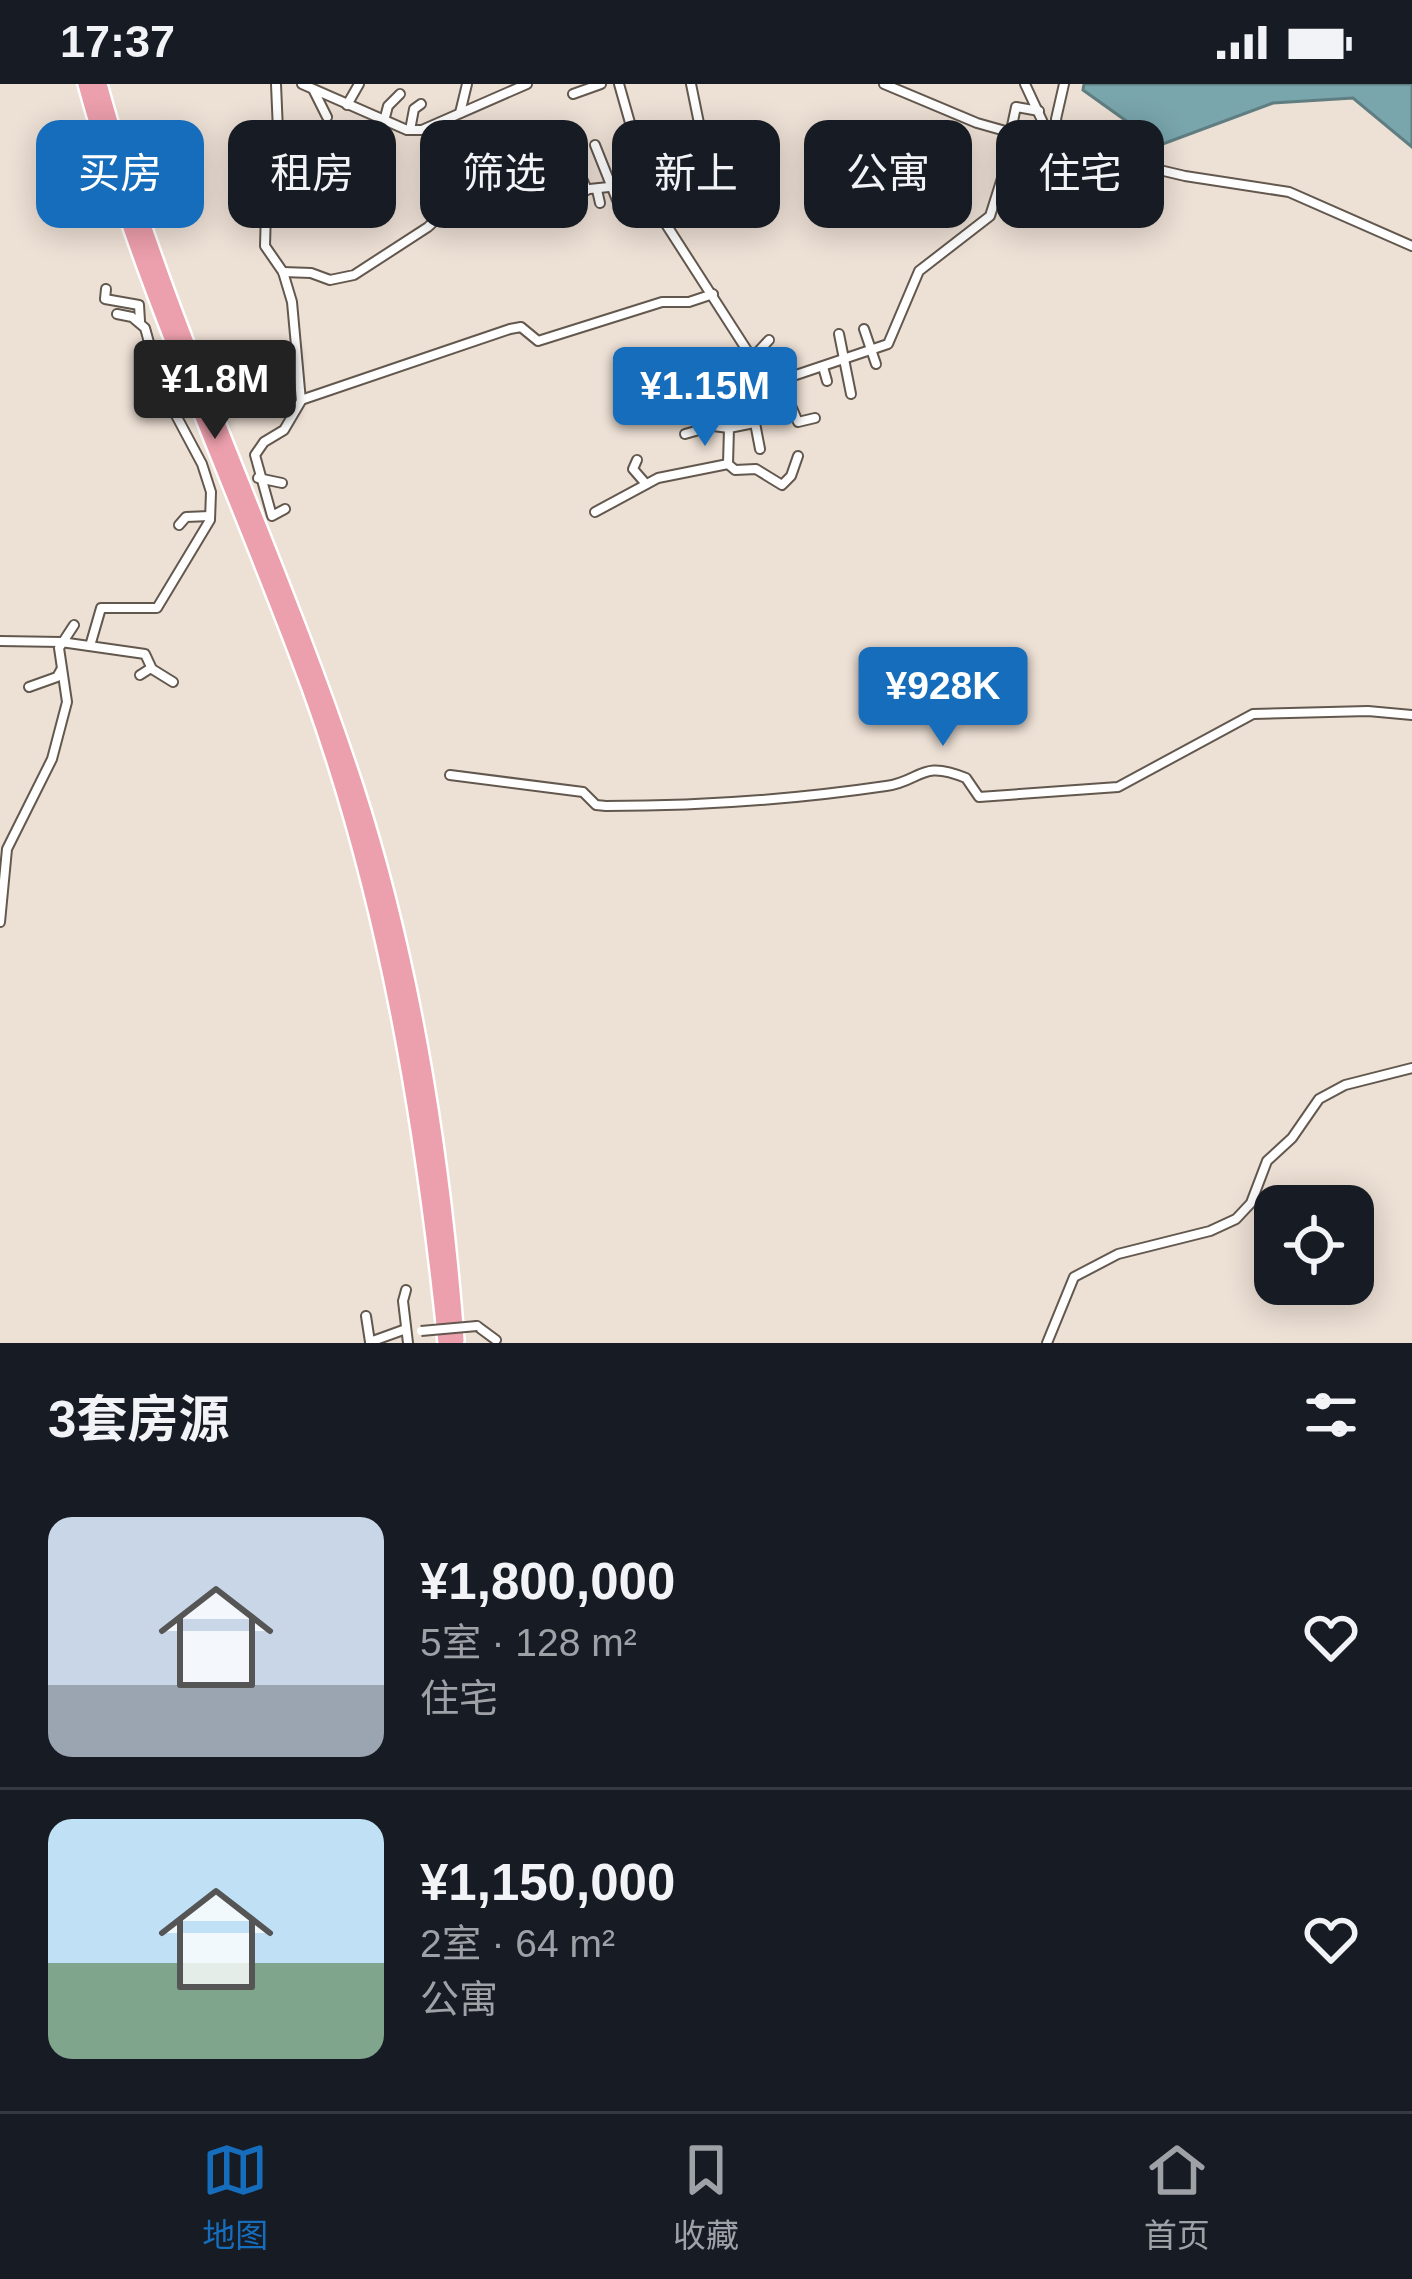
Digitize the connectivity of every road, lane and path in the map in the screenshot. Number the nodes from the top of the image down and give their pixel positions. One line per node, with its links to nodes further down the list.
1 (86, 84): 106 (highway)
2 (99, 84): 107 (highway)
3 (276, 84): 47 (street)
4 (302, 84): 16 (street)
5 (359, 84): 21 (street)
6 (454, 84): 19 (street)
7 (467, 84): 19 (street)
8 (527, 84): 15 (street)
9 (600, 84): 18 (street)
10 (620, 84): 27 (street)
11 (691, 84): 28 (street)
12 (884, 84): 34 (street)
13 (1025, 84): 22 (street)
14 (1064, 84): 31 (street)
15 (506, 88): 23 (street)
16 (314, 89): 21 (street); 24 (street)
17 (400, 94): 26 (street)
18 (573, 94)
19 (462, 99): 23 (street)
20 (421, 104): 33 (street)
21 (347, 106): 25 (street)
22 (1040, 110): 29 (street); 30 (street)
23 (460, 113): 33 (street)
24 (327, 117)
25 (381, 120)
26 (383, 120)
27 (631, 120)
28 (698, 120)
29 (1014, 120)
30 (1045, 120)
31 (1056, 120)
32 (396, 125): 33 (street)
33 (410, 130)
34 (996, 130)
35 (595, 145): 37 (street)
36 (1164, 171): 46 (street)
37 (612, 182)
38 (588, 184): 41 (street)
39 (612, 189): 41 (street)
40 (588, 190): 41 (street)
41 (592, 190): 43 (street)
42 (996, 192): 55 (street)
43 (600, 203)
44 (425, 228): 47 (street)
45 (669, 228): 49 (street)
46 (1412, 246)
47 (283, 272): 58 (street)
48 (106, 289): 51 (street)
49 (713, 294): 56 (street); 71 (street)
50 (116, 314): 51 (street)
51 (137, 317): 68 (street)
52 (864, 329): 55 (street)
53 (839, 334): 60 (street)
54 (769, 340): 56 (street)
55 (872, 350): 60 (street); 61 (street)
56 (750, 354): 59 (street); 67 (street)
57 (782, 354): 64 (street)
58 (294, 357): 63 (street); 71 (street)
59 (712, 357)
60 (846, 359): 62 (street); 70 (street)
61 (876, 364)
62 (824, 367): 64 (street); 65 (street)
63 (209, 369)
64 (783, 379): 67 (street); 72 (street)
65 (827, 381)
66 (173, 382): 68 (street)
67 (757, 383): 69 (street); 73 (street)
68 (161, 386): 85 (street)
69 (714, 386)
70 (851, 394)
71 (301, 400): 80 (street)
72 (815, 418)
73 (755, 423): 74 (street); 76 (street)
74 (729, 428): 75 (street); 79 (street)
75 (685, 434)
76 (760, 449)
77 (798, 456): 79 (street)
78 (637, 460): 82 (street)
79 (728, 464): 82 (street)
80 (258, 478): 81 (street); 83 (street)
81 (282, 483)
82 (646, 484): 84 (street)
83 (285, 509)
84 (595, 512)
85 (211, 516): 86 (street); 90 (street)
86 (179, 525)
87 (74, 625): 89 (street)
88 (0, 641): 89 (street)
89 (61, 642): 90 (street); 92 (street)
90 (90, 646): 91 (street)
91 (151, 668): 93 (street); 94 (street)
92 (62, 669): 95 (street); 98 (street)
93 (140, 675)
94 (173, 682)
95 (29, 687)
96 (1412, 715): 97 (street)
97 (450, 775)
98 (0, 922)
99 (1412, 1068): 108 (street)
100 (406, 1290): 102 (street)
101 (366, 1316): 102 (street)
102 (406, 1329): 104 (street)
103 (496, 1340): 105 (street, bridge)
104 (408, 1343)
105 (418, 1343)
106 (446, 1343)
107 (457, 1343)
108 (1047, 1343)

